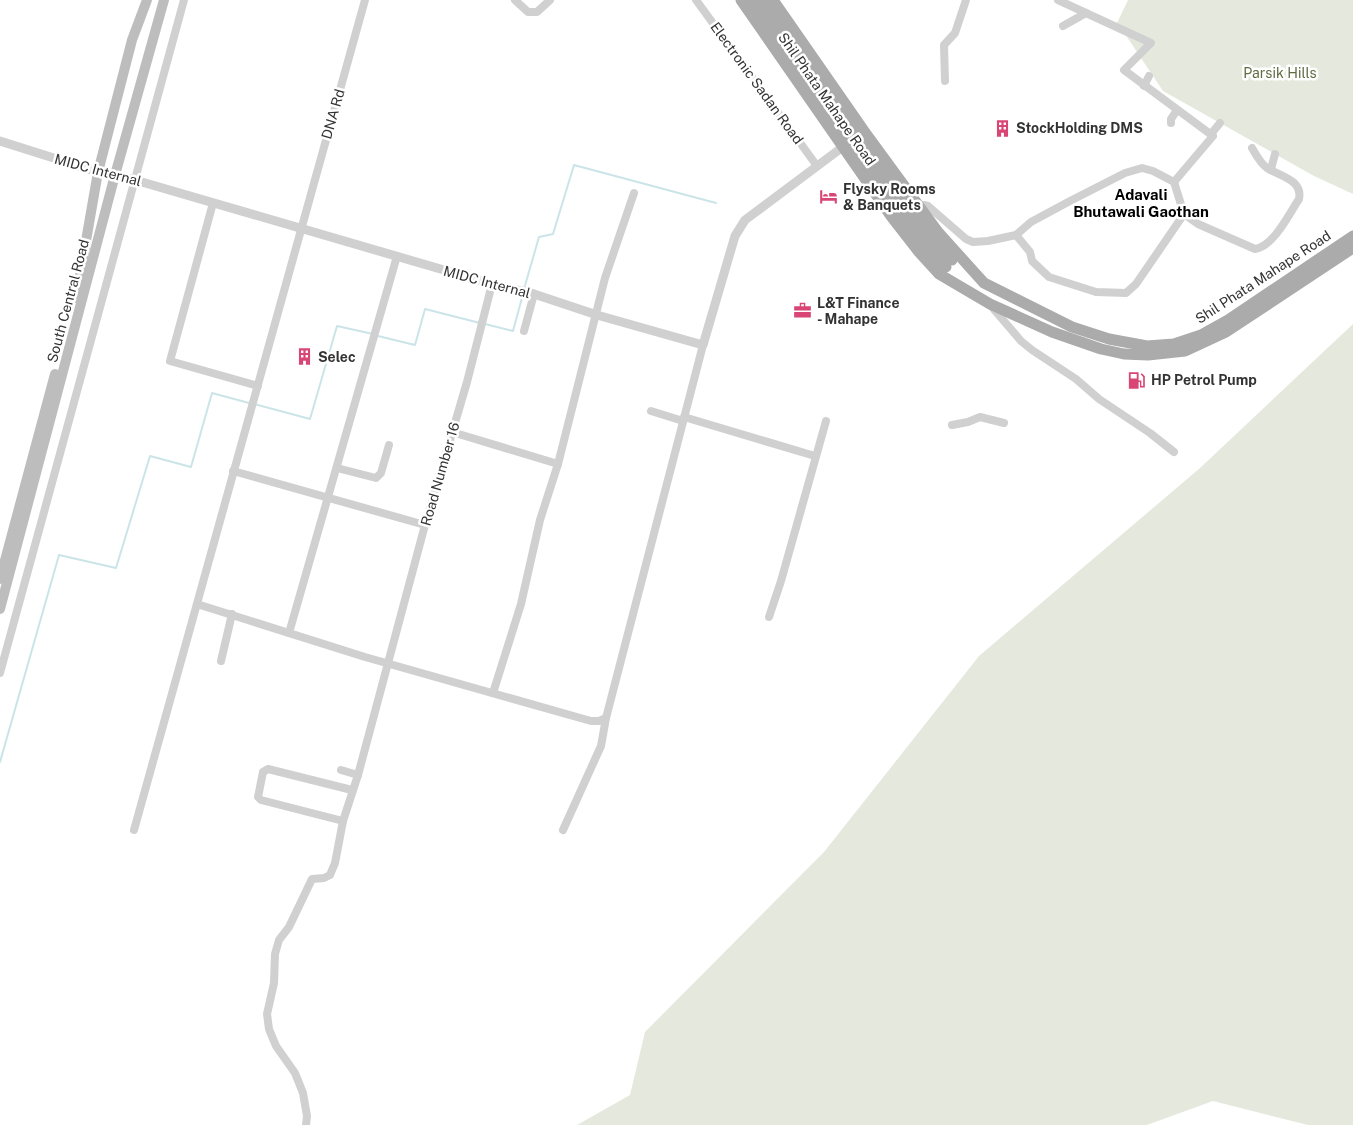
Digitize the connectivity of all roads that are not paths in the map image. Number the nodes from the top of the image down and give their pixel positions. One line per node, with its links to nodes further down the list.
1 (147, 0): 30 (main road, South Central Road)
2 (164, 0): 31 (main road, South Central Road)
3 (184, 0): 32 (street)
4 (365, 0): 39 (street, DNA Rd)
5 (515, 0): 6 (street)
6 (550, 0)
7 (696, 0): 28 (street, Electronic Sadan Road)
8 (741, 0): 25 (main road, Shil Phata Mahape Road)
9 (751, 0): 46 (main road, bridge)
10 (762, 0): 46 (main road, bridge)
11 (773, 0): 22 (main road, Shil Phata Mahape Road)
12 (966, 0): 17 (street)
13 (1058, 0): 14 (street)
14 (1086, 13): 15 (street); 18 (street)
15 (1063, 26)
16 (1149, 76): 18 (street)
17 (945, 81)
18 (1144, 86): 19 (street)
19 (1177, 110): 20 (street); 23 (street)
20 (1171, 123)
21 (1220, 123): 23 (street)
22 (864, 131): 25 (street); 36 (main road, Shil Phata Mahape Road)
23 (1211, 134): 33 (street)
24 (0, 141): 30 (street, MIDC Internal)
25 (842, 147): 28 (street); 38 (main road, Shil Phata Mahape Road)
26 (1252, 148): 29 (street)
27 (1275, 154): 29 (street)
28 (817, 166): 54 (street)
29 (1271, 169): 37 (street)
30 (98, 172): 31 (street, MIDC Internal); 70 (main road, South Central Road)
31 (115, 175): 32 (street, MIDC Internal); 70 (main road, South Central Road)
32 (135, 180): 35 (street, MIDC Internal); 79 (street)
33 (1174, 182): 37 (street); 41 (street)
34 (634, 193): 52 (street)
35 (212, 203): 39 (street, MIDC Internal); 55 (street)
36 (919, 206): 38 (street); 40 (street); 43 (main road, Shil Phata Mahape Road)
37 (1184, 214): 41 (street)
38 (896, 222): 50 (main road, Shil Phata Mahape Road)
39 (301, 228): 45 (street, MIDC Internal); 55 (street, DNA Rd)
40 (958, 232): 41 (street); 43 (street)
41 (1016, 235)
42 (1353, 236): 47 (main road, Shil Phata Mahape Road)
43 (948, 242): 47 (main road, Shil Phata Mahape Road)
44 (1353, 248): 51 (main road, Shil Phata Mahape Road)
45 (397, 256): 48 (street, MIDC Internal); 66 (street)
46 (949, 264): 47 (main road); 50 (main road)
47 (984, 283)
48 (492, 284): 49 (street, MIDC Internal); 61 (street, Road Number 16)
49 (534, 294): 52 (street, MIDC Internal); 53 (street)
50 (977, 295): 51 (main road, Shil Phata Mahape Road)
51 (990, 304): 63 (street)
52 (597, 315): 54 (street, MIDC Internal); 65 (street)
53 (524, 331)
54 (703, 345): 57 (street)
55 (258, 389): 67 (street, DNA Rd)
56 (651, 411): 57 (street)
57 (684, 419): 64 (street); 81 (street)
58 (826, 421): 64 (street)
59 (1004, 423): 60 (street)
60 (952, 425)
61 (452, 432): 65 (street); 69 (street, Road Number 16)
62 (388, 445): 66 (street)
63 (1174, 452)
64 (815, 456): 75 (street)
65 (558, 464): 80 (street)
66 (337, 468): 68 (street)
67 (233, 471): 68 (street); 72 (street, DNA Rd)
68 (328, 497): 69 (street); 76 (street)
69 (425, 525): 78 (street, Road Number 16)
70 (5, 567): 71 (main road, South Central Road); 73 (main road, South Central Road)
71 (0, 579)
72 (197, 604): 74 (street); 86 (street, DNA Rd)
73 (0, 609)
74 (232, 614): 76 (street); 77 (street)
75 (768, 618)
76 (289, 633): 78 (street)
77 (221, 661)
78 (388, 664): 80 (street); 83 (street, Road Number 16)
79 (0, 673)
80 (493, 694): 81 (street)
81 (606, 718): 87 (street)
82 (341, 770): 83 (street)
83 (358, 775): 84 (street, Road Number 16)
84 (352, 790): 85 (street, Road Number 16); 85 (street)
85 (343, 821): 88 (street, Road Number 16)
86 (134, 830)
87 (563, 830)
88 (306, 1125)

